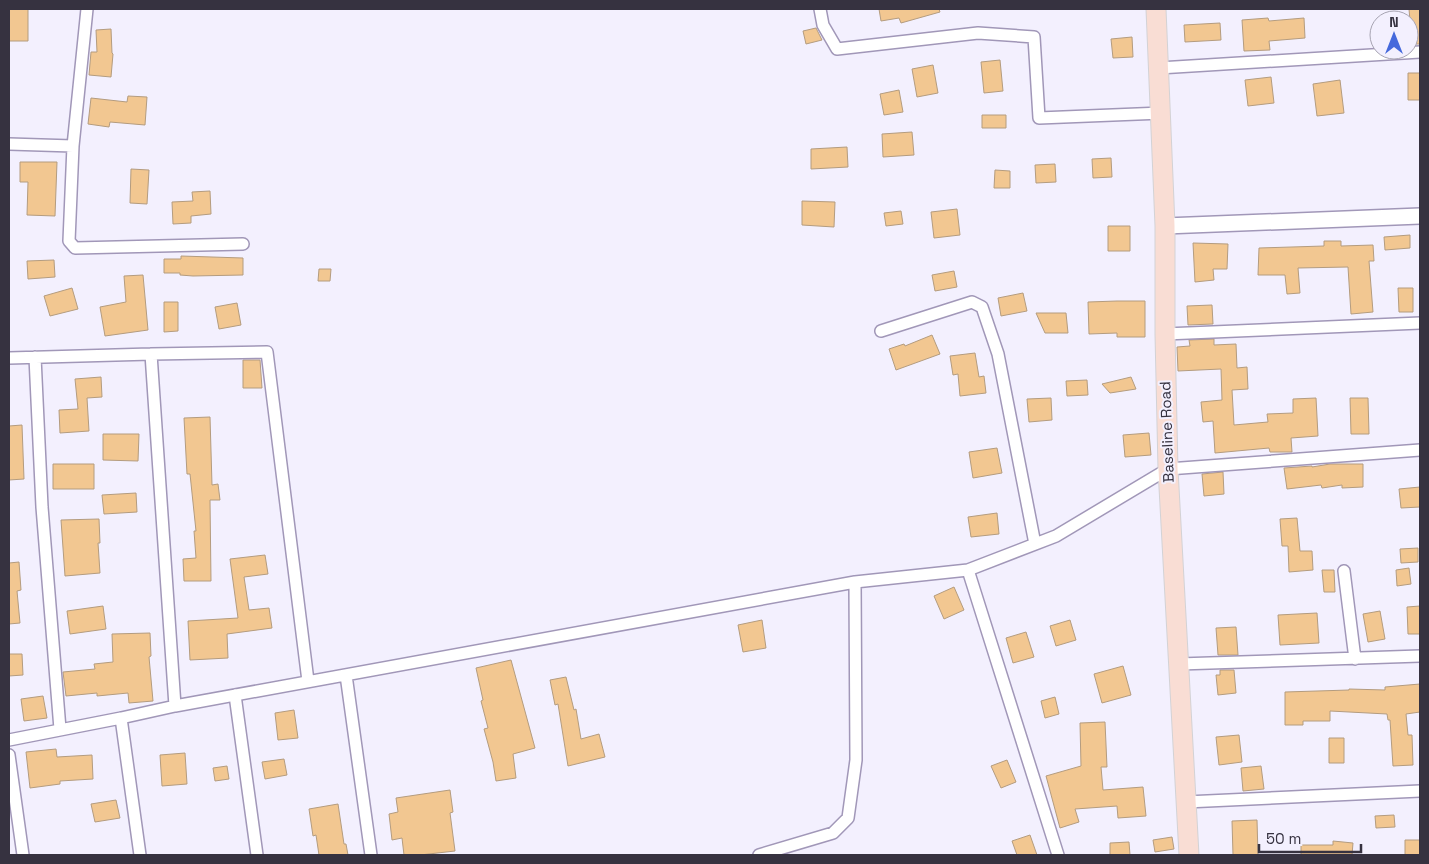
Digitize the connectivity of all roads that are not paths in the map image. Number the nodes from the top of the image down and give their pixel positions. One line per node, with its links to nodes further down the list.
1 (87, 9): 8 (street)
2 (820, 9): 6 (street)
3 (1156, 9): 5 (main road, Baseline Road)
4 (1420, 52): 5 (street)
5 (1159, 68): 6 (main road, Baseline Road)
6 (1162, 113): 10 (main road, Baseline Road)
7 (9, 144): 8 (street)
8 (73, 146): 11 (street)
9 (1420, 216): 10 (street)
10 (1165, 226): 14 (main road, Baseline Road)
11 (243, 244)
12 (1420, 323): 14 (street)
13 (881, 331): 20 (street)
14 (1164, 334): 19 (main road, Baseline Road)
15 (151, 354): 16 (street); 28 (street); 30 (street)
16 (35, 357): 17 (street); 32 (street)
17 (9, 358)
18 (1420, 450): 19 (street)
19 (1168, 470): 20 (street); 26 (main road, Baseline Road)
20 (1034, 544): 21 (street)
21 (968, 570): 23 (street); 42 (street)
22 (1344, 571): 25 (street)
23 (855, 582): 27 (street); 41 (street)
24 (1420, 656): 25 (street)
25 (1355, 659): 26 (street)
26 (1178, 664): 36 (main road, Baseline Road)
27 (346, 675): 28 (street); 40 (street)
28 (308, 681): 29 (street)
29 (235, 695): 30 (street); 39 (street)
30 (176, 706): 31 (street)
31 (122, 718): 32 (street); 38 (street)
32 (60, 729): 33 (street)
33 (9, 740)
34 (9, 755): 37 (street)
35 (1420, 790): 36 (street)
36 (1186, 802): 43 (main road, Baseline Road)
37 (23, 855)
38 (140, 855)
39 (257, 855)
40 (370, 855)
41 (759, 855)
42 (1058, 855)
43 (1189, 855)

